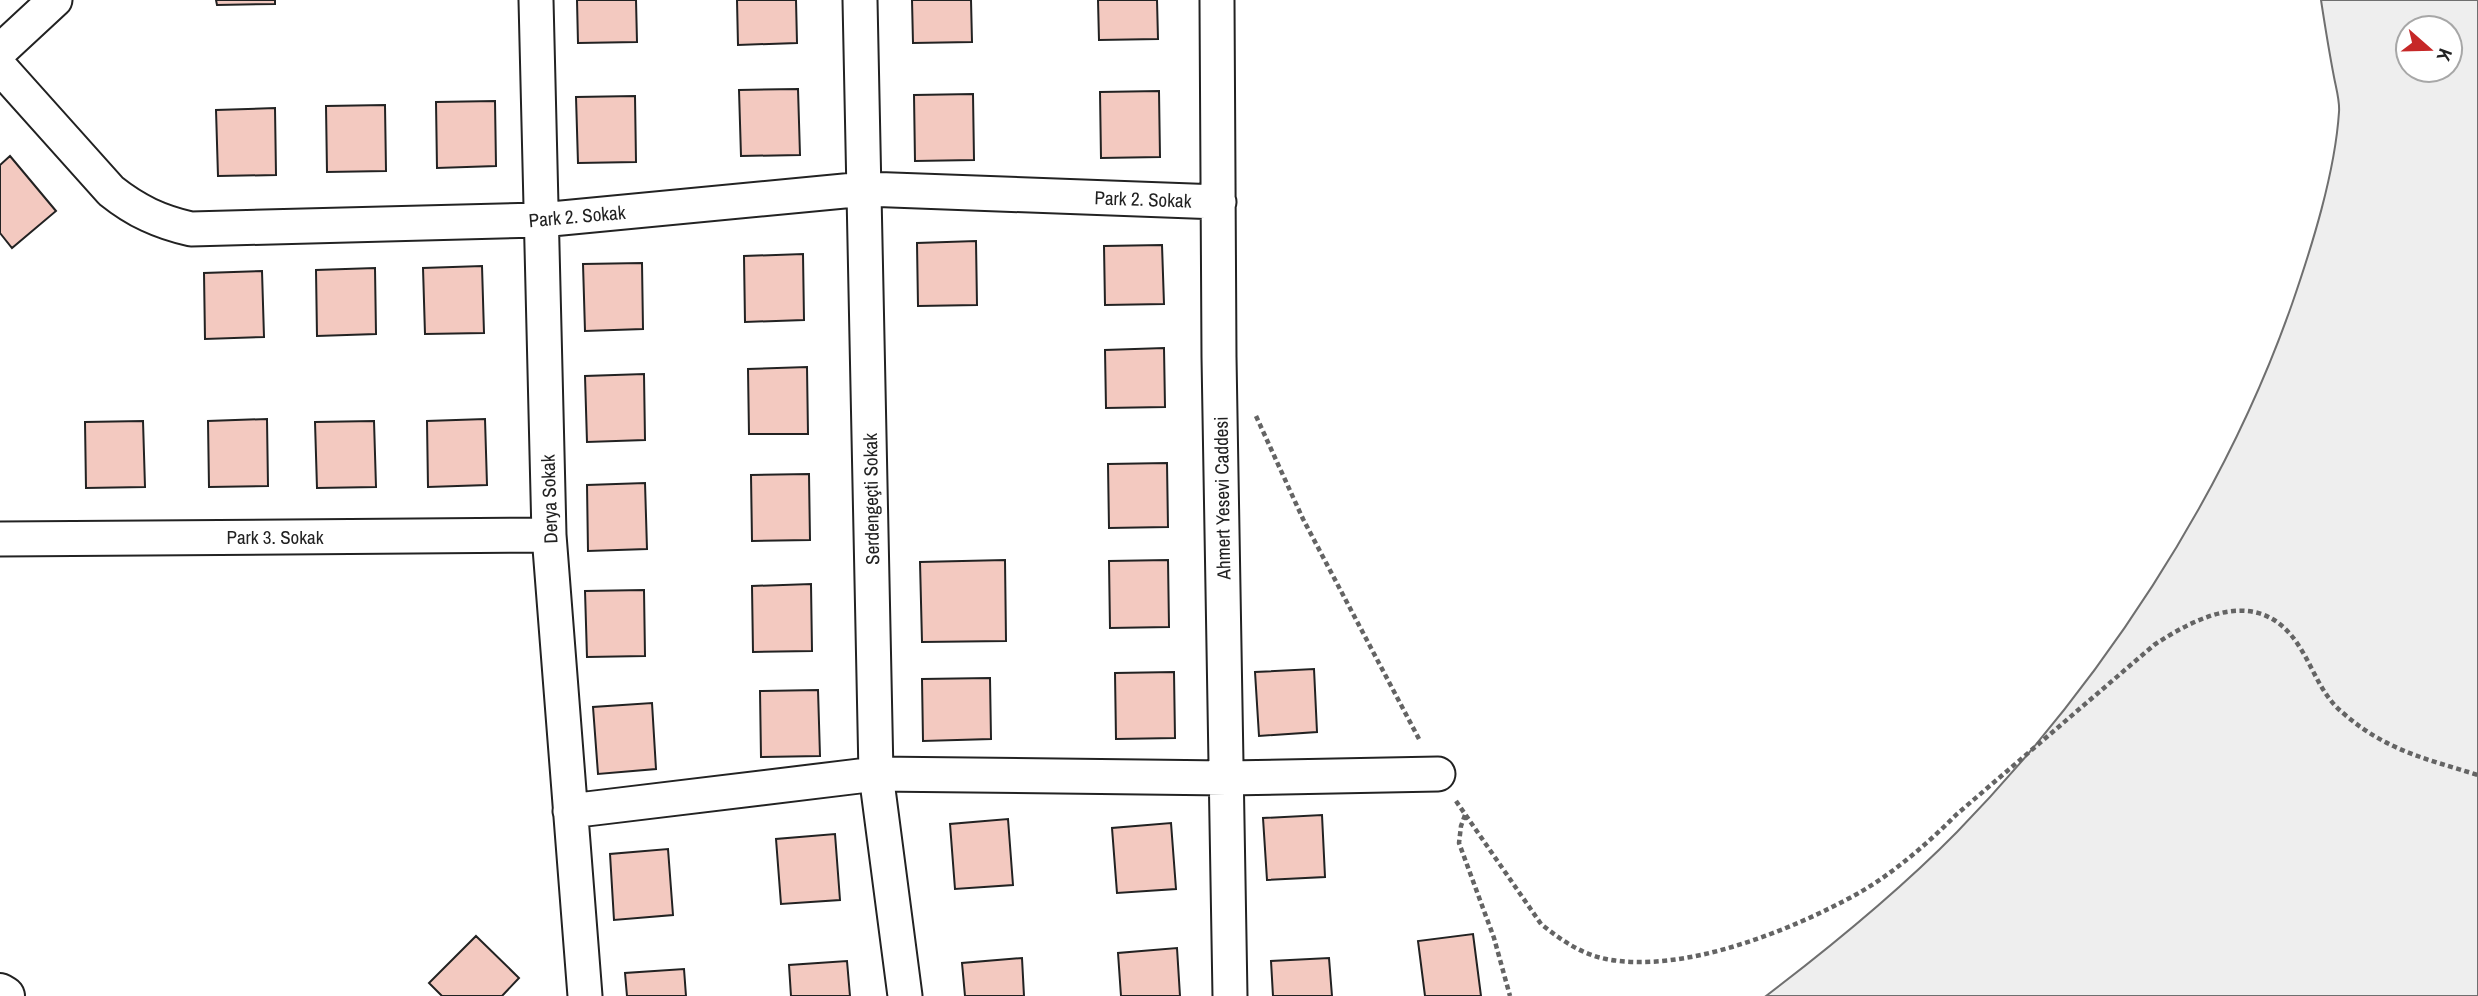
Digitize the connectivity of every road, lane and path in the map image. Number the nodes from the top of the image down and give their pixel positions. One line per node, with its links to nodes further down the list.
1 (55, 0): 5 (street)
2 (536, 0): 9 (street, Derya Sokak)
3 (860, 0): 7 (street, Serdengeçti Sokak)
4 (1217, 0): 8 (street, Ahmert Yesevi Caddesi)
5 (0, 51)
6 (0, 66): 9 (street, Park 2. Sokak)
7 (864, 188): 8 (street, Park 2. Sokak); 9 (street, Park 2. Sokak); 13 (street, Serdengeçti Sokak)
8 (1219, 202): 16 (street, Ahmert Yesevi Caddesi)
9 (541, 220): 11 (street, Derya Sokak)
10 (1254, 410): 14 (path)
11 (549, 535): 12 (street, Park 3. Sokak); 17 (street, Derya Sokak)
12 (0, 539)
13 (876, 774): 16 (street); 17 (street); 22 (street, Serdengeçti Sokak)
14 (1438, 774): 16 (street); 18 (path)
15 (2478, 775): 18 (path)
16 (1227, 778): 23 (street, Ahmert Yesevi Caddesi)
17 (570, 811): 21 (street, Derya Sokak)
18 (1465, 814): 24 (path)
19 (0, 993): 20 (street)
20 (5, 996)
21 (585, 996)
22 (905, 996)
23 (1230, 996)
24 (1510, 996)

